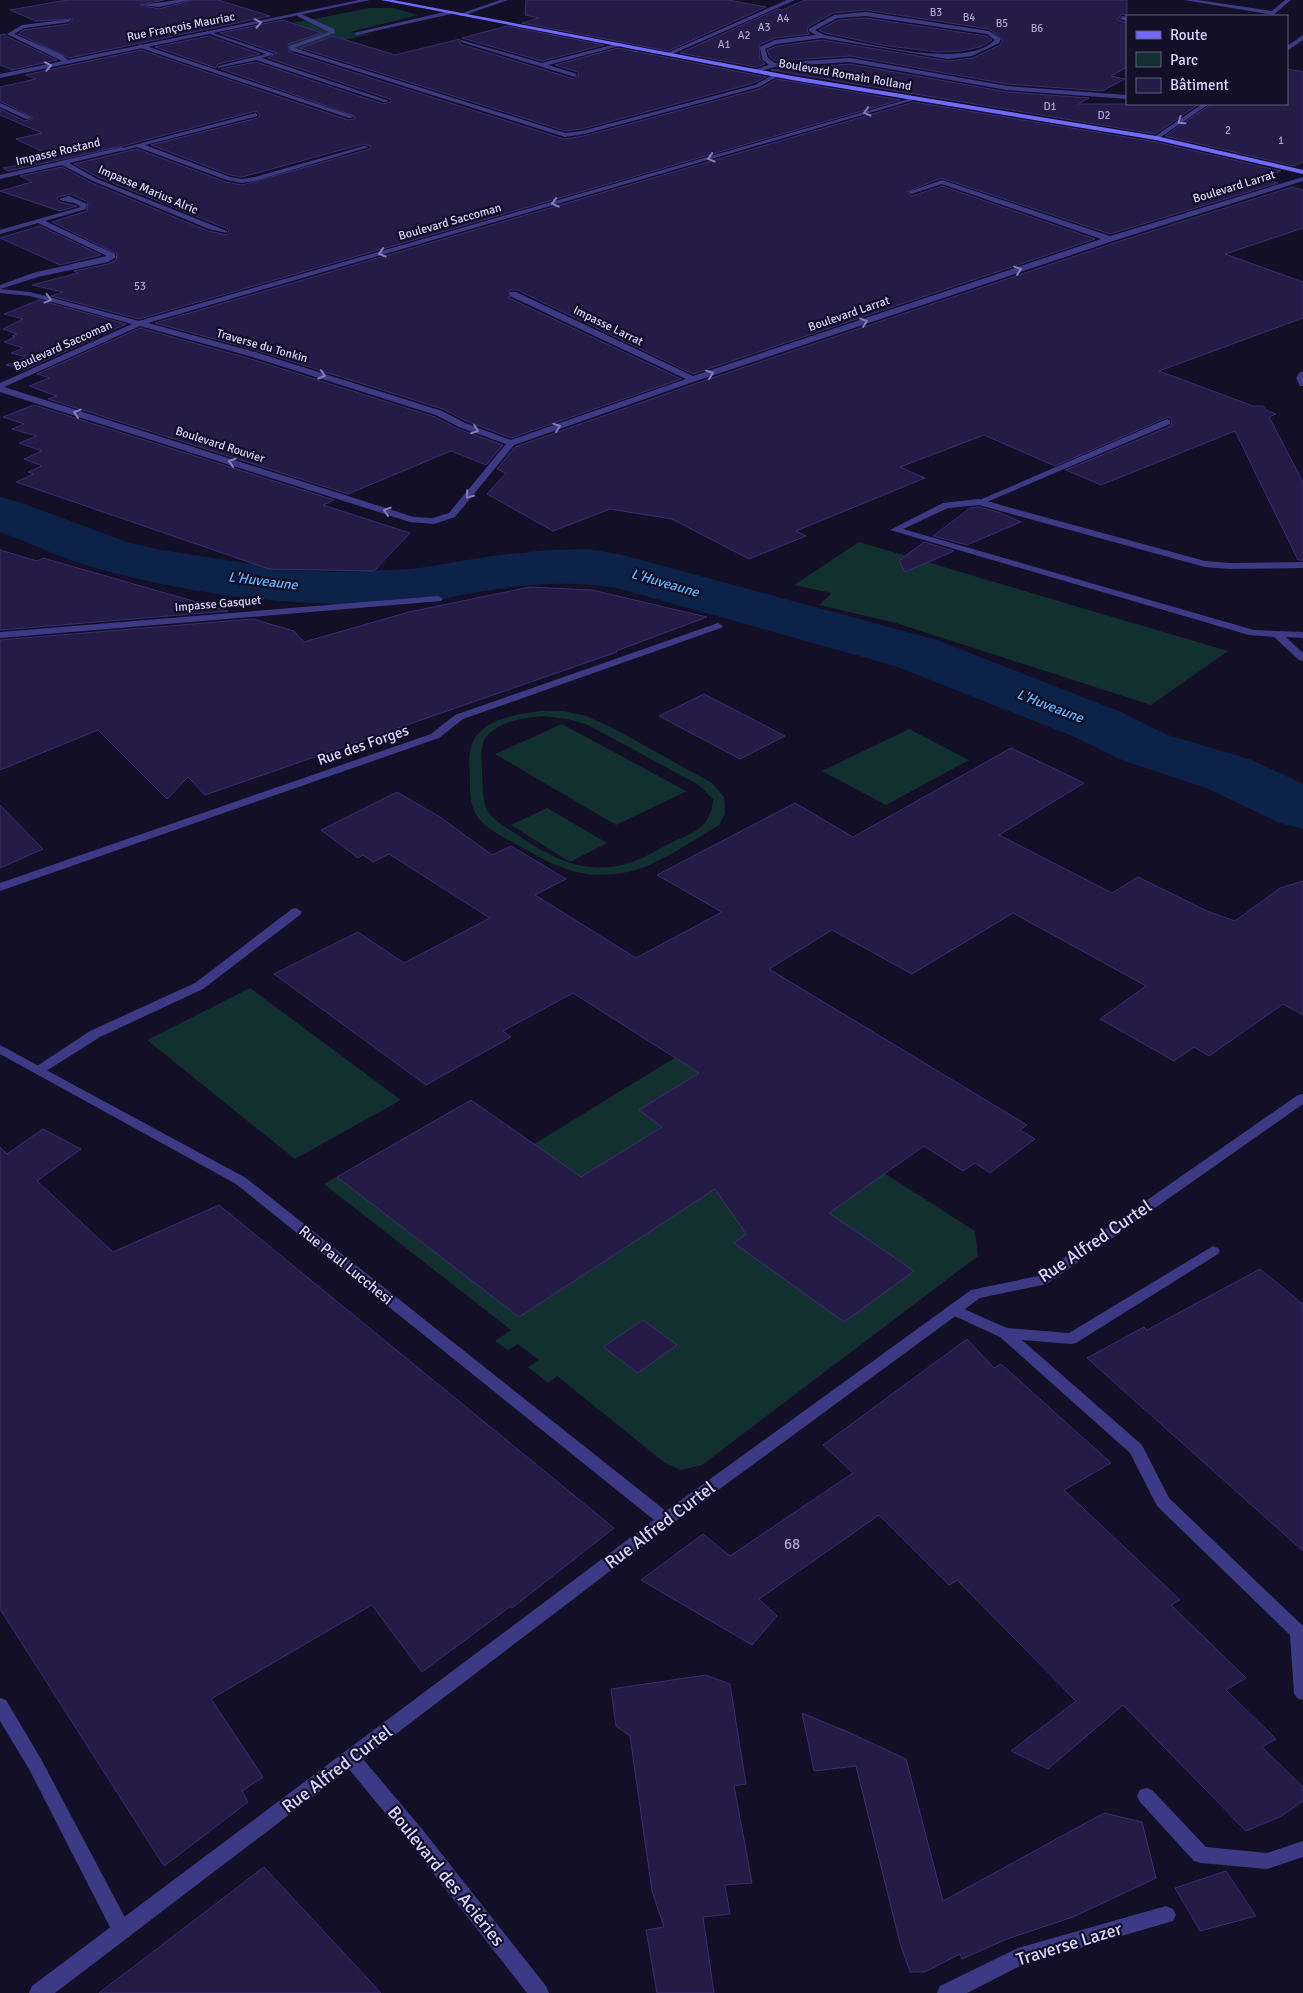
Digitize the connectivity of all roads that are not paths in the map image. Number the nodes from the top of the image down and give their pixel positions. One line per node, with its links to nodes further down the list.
1 (187, 0): 8 (street)
2 (367, 0): 10 (street, Rue François Mauriac)
3 (384, 0): 9 (main road, Boulevard Romain Rolland)
4 (505, 0): 12 (street)
5 (792, 0): 22 (street)
6 (1188, 0): 11 (street)
7 (1288, 0): 11 (street)
8 (145, 5)
9 (449, 13): 12 (main road, Boulevard Romain Rolland); 15 (street)
10 (299, 14): 14 (street, Rue François Mauriac, one-way to 10); 30 (street)
11 (1271, 14)
12 (460, 15): 19 (main road, Boulevard Romain Rolland)
13 (69, 20): 24 (street)
14 (209, 32): 20 (street, Rue François Mauriac); 23 (street)
15 (357, 33)
16 (822, 36): 16 (street); 26 (street)
17 (1303, 37): 21 (street)
18 (463, 41): 25 (street)
19 (620, 45): 22 (main road, Boulevard Romain Rolland); 25 (street)
20 (140, 46): 24 (street, Rue François Mauriac); 38 (street)
21 (1288, 48)
22 (668, 54): 28 (main road, Boulevard Romain Rolland)
23 (256, 58): 27 (street); 34 (street)
24 (68, 62): 31 (street, Rue François Mauriac, one-way to 24)
25 (541, 65): 29 (street)
26 (774, 65): 28 (street); 32 (street)
27 (220, 67)
28 (754, 71): 30 (main road, Boulevard Romain Rolland)
29 (574, 75)
30 (777, 75): 33 (main road, Boulevard Romain Rolland)
31 (0, 76)
32 (1126, 97)
33 (914, 99): 40 (main road, Boulevard Romain Rolland); 55 (street, Boulevard Saccoman, one-way to 55)
34 (386, 101)
35 (0, 105): 39 (street)
36 (1205, 105): 40 (street, one-way to 40)
37 (256, 115): 41 (street, Impasse Rostand)
38 (351, 117)
39 (28, 118)
40 (1156, 138): 44 (main road, Boulevard Romain Rolland)
41 (138, 145): 42 (street); 43 (street, Impasse Rostand)
42 (366, 147)
43 (64, 163): 45 (street, Impasse Rostand); 51 (street, Impasse Marius Alric)
44 (1303, 172)
45 (0, 177)
46 (1303, 179): 52 (street, Boulevard Larrat)
47 (911, 192): 52 (street)
48 (62, 199): 49 (street)
49 (39, 221): 50 (street); 53 (street)
50 (0, 232)
51 (225, 232)
52 (1110, 239): 57 (street, Boulevard Larrat, one-way to 52)
53 (0, 289): 55 (street, Traverse du Tonkin, one-way to 55)
54 (513, 294): 57 (street, Impasse Larrat)
55 (141, 323): 59 (street, Boulevard Saccoman); 61 (street, Traverse du Tonkin, one-way to 61)
56 (1303, 374): 58 (street)
57 (692, 379): 61 (street, Boulevard Larrat, one-way to 57)
58 (1303, 384)
59 (0, 388): 61 (street, Boulevard Rouvier, one-way to 59)
60 (1167, 422): 62 (street)
61 (510, 443)
62 (979, 502): 63 (street); 66 (street)
63 (1303, 566)
64 (438, 599): 68 (street, Impasse Gasquet)
65 (718, 626): 70 (street, Rue des Forges)
66 (1278, 635): 67 (street); 69 (street)
67 (1303, 635)
68 (0, 636)
69 (1303, 658)
70 (6, 884): 71 (street, Rue des Forges)
71 (0, 894)
72 (296, 912): 74 (street)
73 (0, 1049): 74 (street, Rue Paul Lucchesi)
74 (38, 1070): 79 (street, Rue Paul Lucchesi)
75 (1303, 1098): 77 (street, Rue Alfred Curtel)
76 (1213, 1251): 78 (street)
77 (955, 1310): 78 (street); 79 (street, Rue Alfred Curtel)
78 (1005, 1333): 80 (street)
79 (666, 1520): 82 (street, Rue Alfred Curtel)
80 (1303, 1693)
81 (0, 1705): 86 (street)
82 (352, 1759): 86 (street, Rue Alfred Curtel); 88 (street, Boulevard des Aciéries)
83 (1146, 1796): 84 (street)
84 (1303, 1849)
85 (1166, 1915): 89 (street, Traverse Lazer)
86 (122, 1931): 87 (street, Rue Alfred Curtel)
87 (39, 1993)
88 (539, 1993)
89 (947, 1993)

